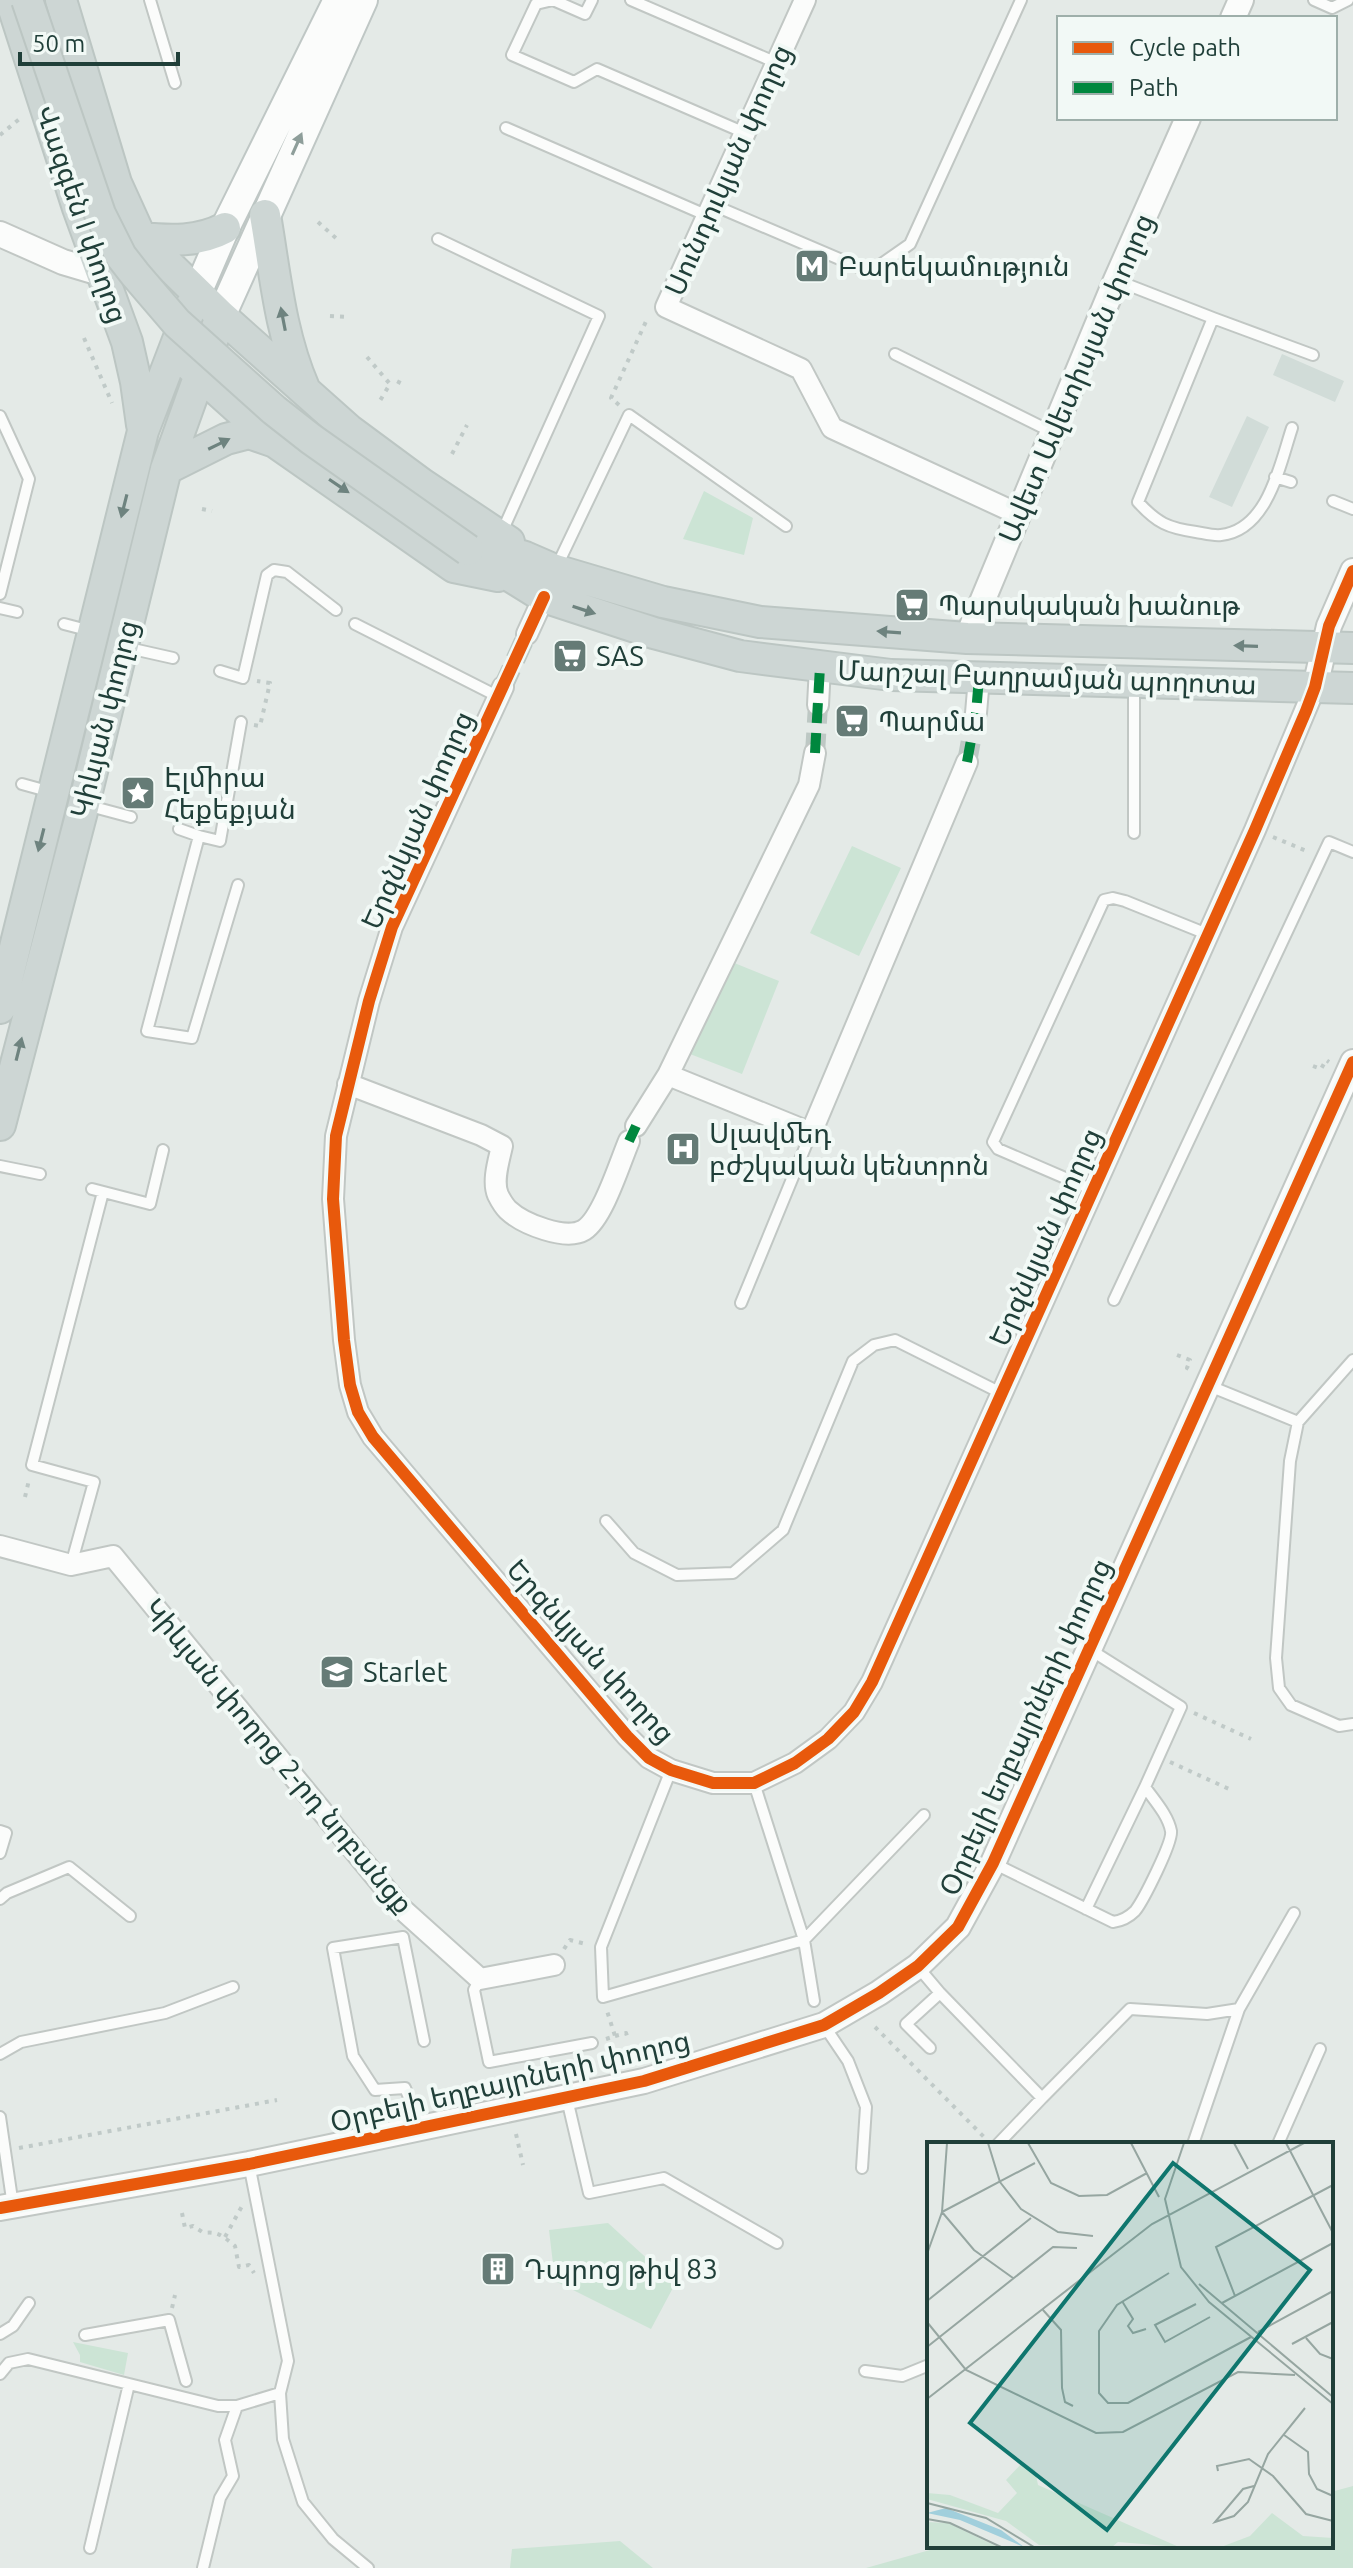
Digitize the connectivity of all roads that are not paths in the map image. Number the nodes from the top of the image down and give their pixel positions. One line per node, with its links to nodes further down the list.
1 (11, 0): 25 (main road, Վազգեն I փողոց)
2 (27, 0): 29 (main road, Վազգեն I փողոց, bridge)
3 (42, 0): 29 (main road, Վազգեն I փողոց)
4 (150, 0): 15 (lane)
5 (338, 0): 21 (main road)
6 (363, 0): 20 (main road, one-way to 6)
7 (592, 0): 18 (lane)
8 (631, 0): 14 (lane)
9 (805, 0): 14 (street, Սունդուկյան փողոց)
10 (1021, 0): 19 (lane)
11 (1314, 0): 12 (lane)
12 (1348, 0)
13 (69, 12): 23 (main road, Վազգեն I փողոց)
14 (777, 63): 18 (street, Սունդուկյան փողոց)
15 (175, 83)
16 (1187, 120): 26 (street, Ավետ Ավետիսյան փողոց)
17 (506, 128): 19 (lane)
18 (745, 133): 19 (street, Սունդուկյան փողոց)
19 (711, 210): 44 (street, Սունդուկյան փողոց)
20 (265, 215): 29 (main road); 33 (main road, one-way to 20)
21 (225, 228): 23 (main road); 27 (main road)
22 (0, 234): 25 (street)
23 (141, 238): 25 (main road); 27 (main road)
24 (438, 239): 46 (lane)
25 (100, 273): 35 (main road, Վազգեն I փողոց)
26 (1116, 280): 28 (lane); 37 (street, Ավետ Ավետիսյան փողոց)
27 (197, 293): 29 (main road); 30 (main road, Կիևյան փողոց)
28 (1213, 318): 32 (lane); 40 (lane)
29 (212, 345): 30 (main road); 33 (main road); 38 (main road); 39 (main road, Կիևյան փողոց); 46 (main road, Մարշալ Բաղրամյան պողոտա, bridge)
30 (173, 349): 35 (main road, Կիևյան փողոց)
31 (895, 354): 37 (lane)
32 (1313, 355)
33 (307, 393): 38 (main road); 46 (main road)
34 (0, 416): 50 (lane)
35 (130, 424): 56 (main road, Կիևյան փողոց, one-way to 56)
36 (1292, 428): 40 (lane)
37 (1052, 432): 44 (street, Ավետ Ավետիսյան փողոց)
38 (275, 442): 39 (main road, one-way to 38); 47 (main road, one-way to 47)
39 (166, 469): 59 (main road, Կիևյան փողոց)
40 (1275, 477): 41 (lane)
41 (1291, 482)
42 (1333, 501): 43 (lane)
43 (1353, 509)
44 (1018, 514): 58 (street, Ավետ Ավետիսյան փողոց)
45 (786, 526): 49 (lane)
46 (481, 542): 47 (main road, Մարշալ Բաղրամյան պողոտա)
47 (519, 568): 49 (main road, Մարշալ Բաղրամյան պողոտա)
48 (1353, 571): 60 (street)
49 (550, 583): 57 (street); 58 (main road, Մարշալ Բաղրամյան պողոտա, one-way to 49); 62 (main road, Մարշալ Բաղրամյան պողոտա, one-way to 62)
50 (0, 594)
51 (0, 608): 53 (lane)
52 (336, 610): 63 (lane)
53 (17, 612)
54 (64, 624): 56 (lane)
55 (355, 624): 68 (lane)
56 (93, 631): 75 (main road, Կիևյան փողոց)
57 (527, 634)
58 (967, 638): 60 (main road, Մարշալ Բաղրամյան պողոտա, one-way to 58)
59 (123, 646): 61 (lane); 76 (main road, Կիևյան փողոց)
60 (1339, 648): 66 (street)
61 (173, 658)
62 (820, 667): 64 (main road, Մարշալ Բաղրամյան պողոտա); 69 (street)
63 (220, 671)
64 (979, 678): 65 (main road, Մարշալ Բաղրամյան պողոտա); 70 (street)
65 (1134, 682): 66 (main road, Մարշալ Բաղրամյան պողոտա); 79 (lane)
66 (1315, 687): 67 (main road, Մարշալ Բաղրամյան պողոտա); 84 (street, Երզնկյան փողոց)
67 (1353, 688)
68 (501, 692): 88 (street, Երզնկյան փողոց)
69 (818, 705)
70 (976, 713)
71 (241, 722): 80 (lane)
72 (815, 753): 87 (street)
73 (967, 762): 90 (street)
74 (22, 784): 75 (lane)
75 (53, 792): 83 (main road, Կիևյան փողոց, one-way to 83)
76 (84, 804): 77 (lane); 83 (main road, Կիևյան փողոց)
77 (131, 817)
78 (179, 829): 80 (lane)
79 (1134, 833)
80 (199, 836): 82 (lane)
81 (1353, 852): 95 (lane)
82 (238, 885)
83 (33, 934): 85 (main road, Կիևյան փողոց); 89 (main road, Կիևյան փողոց, one-way to 83)
84 (1207, 934): 94 (street, Երզնկյան փողոց); 94 (lane)
85 (0, 1008)
86 (1353, 1062): 98 (street, Օրբելի եղբայրների փողոց)
87 (668, 1075): 88 (street); 90 (street)
88 (348, 1084): 106 (street, Երզնկյան փողոց)
89 (0, 1125)
90 (811, 1133): 96 (lane)
91 (163, 1150): 103 (lane)
92 (0, 1166): 93 (lane)
93 (40, 1174)
94 (1093, 1190): 99 (street, Երզնկյան փողոց)
95 (1114, 1300)
96 (741, 1303)
97 (1353, 1360): 100 (lane)
98 (1207, 1385): 100 (lane); 104 (street, Օրբելի եղբայրների փողոց)
99 (1001, 1393): 101 (lane); 107 (street, Երզնկյան փողոց)
100 (1298, 1422): 105 (lane)
101 (606, 1521)
102 (0, 1546): 103 (street, Կիևյան փողոց 2-րդ նրբանցք)
103 (71, 1565): 120 (street, Կիևյան փողոց 2-րդ նրբանցք)
104 (1088, 1648): 108 (lane); 112 (street, Օրբելի եղբայրների փողոց)
105 (1353, 1724)
106 (671, 1770): 107 (street, Երզնկյան փողոց); 117 (lane)
107 (754, 1783): 117 (lane)
108 (1145, 1787): 114 (lane); 114 (lane)
109 (924, 1815): 117 (lane)
110 (0, 1831): 111 (lane)
111 (0, 1853)
112 (993, 1863): 114 (lane); 119 (street, Օրբելի եղբայրների փողոց)
113 (0, 1899): 116 (lane)
114 (1086, 1909)
115 (1294, 1913): 124 (lane)
116 (130, 1916)
117 (804, 1940): 123 (lane)
118 (554, 1965): 120 (street)
119 (918, 1966): 122 (lane); 125 (street, Օրբելի եղբայրների փողոց)
120 (480, 1979): 127 (lane)
121 (233, 1987): 130 (lane)
122 (940, 1993): 128 (lane); 132 (lane)
123 (814, 2001)
124 (1239, 2009): 132 (lane); 136 (lane)
125 (824, 2025): 131 (street, Օրբելի եղբայրների փողոց); 139 (lane)
126 (424, 2041): 134 (lane)
127 (592, 2043)
128 (930, 2048)
129 (1320, 2049): 137 (lane)
130 (0, 2054)
131 (567, 2097): 134 (street, Օրբելի եղբայրների փողոց); 141 (lane)
132 (1042, 2098): 135 (lane)
133 (0, 2117): 140 (lane)
134 (422, 2127): 138 (street, Օրբելի եղբայրների փողոց)
135 (1000, 2142)
136 (1194, 2142)
137 (1279, 2142)
138 (249, 2164): 140 (street, Օրբելի եղբայրների փողոց); 150 (lane)
139 (862, 2168)
140 (7, 2207)
141 (777, 2243)
142 (29, 2303): 143 (lane)
143 (0, 2334)
144 (85, 2335): 148 (lane)
145 (927, 2366): 146 (lane)
146 (865, 2371)
147 (0, 2374): 149 (lane)
148 (186, 2381)
149 (129, 2384): 151 (lane); 152 (lane)
150 (280, 2393): 151 (lane); 154 (lane)
151 (237, 2406): 153 (lane)
152 (90, 2548)
153 (203, 2568)
154 (368, 2568)

